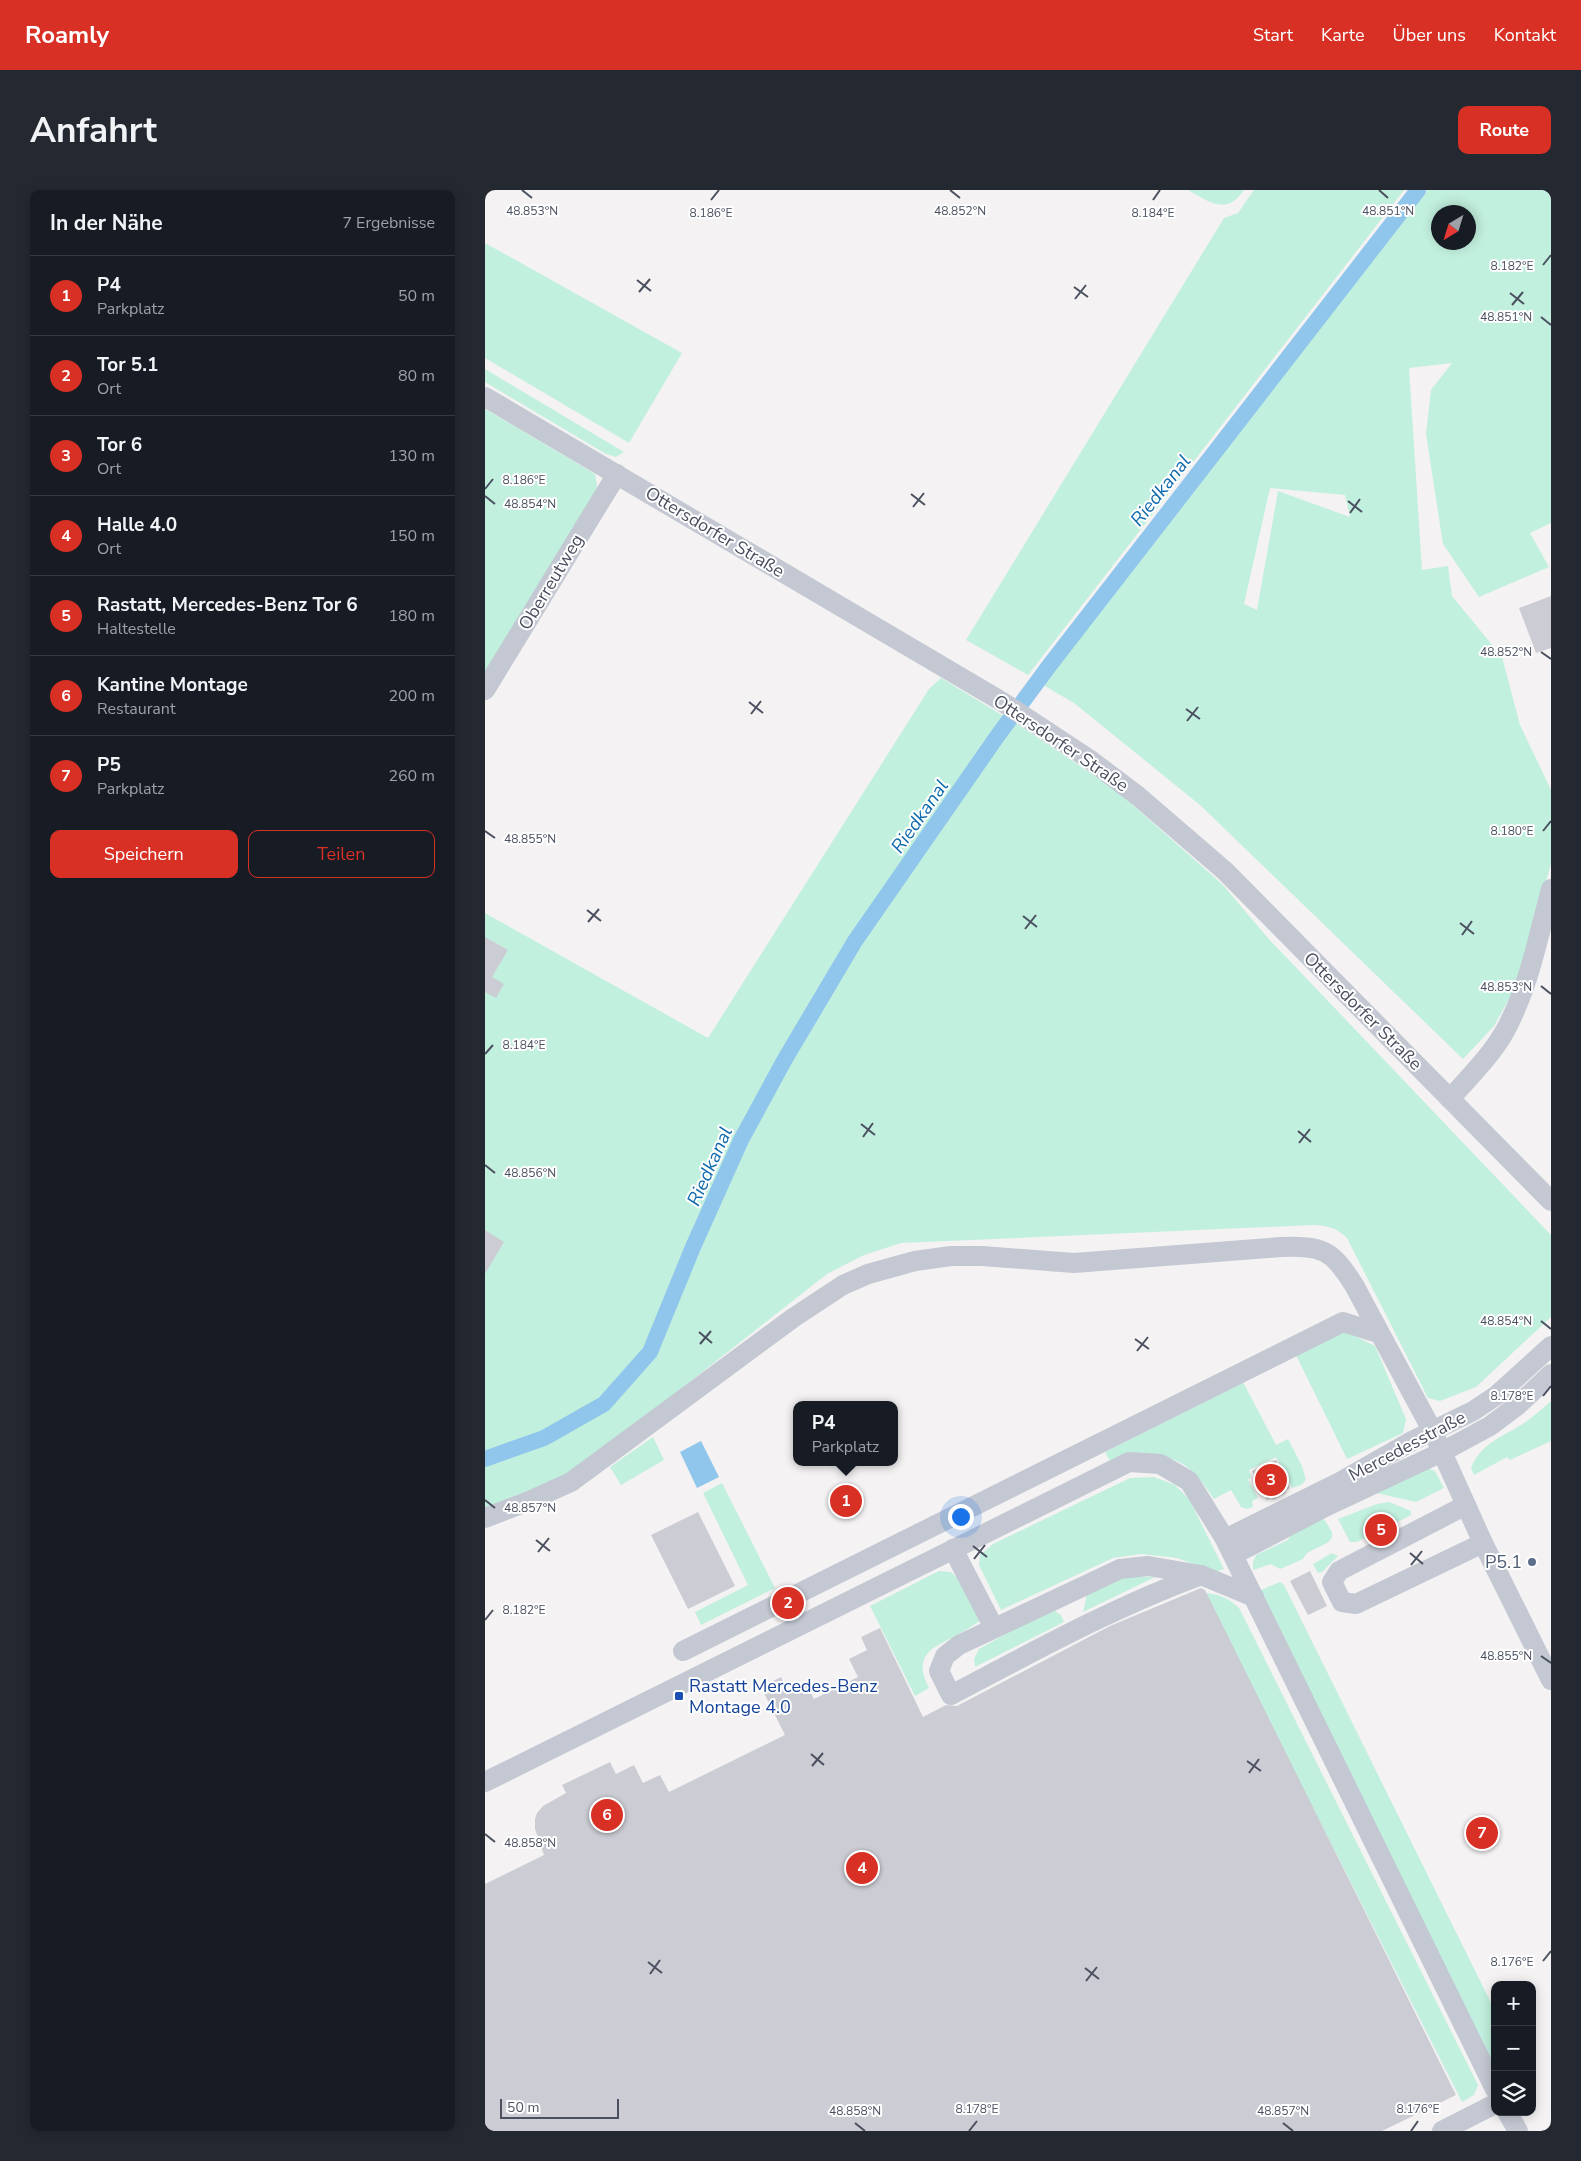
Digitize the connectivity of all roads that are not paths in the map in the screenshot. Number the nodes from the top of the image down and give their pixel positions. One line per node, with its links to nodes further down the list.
1 (485, 397): 2 (street, Ottersdorfer Straße)
2 (617, 474): 3 (street, Oberreutweg); 5 (street, Ottersdorfer Straße)
3 (485, 690)
4 (1551, 890): 5 (street)
5 (1450, 1099): 6 (street, Ottersdorfer Straße)
6 (1551, 1201)
7 (1378, 1333): 10 (street); 14 (street); 21 (street)
8 (1551, 1346): 10 (street, Mercedesstraße)
9 (1551, 1374): 11 (street, Mercedesstraße)
10 (1433, 1432): 11 (street); 13 (street, Mercedesstraße)
11 (1442, 1452): 12 (street); 13 (street, Mercedesstraße)
12 (1466, 1505): 15 (street); 15 (street)
13 (1307, 1507): 16 (street)
14 (485, 1518)
15 (1483, 1543): 22 (street)
16 (1229, 1547): 17 (street); 19 (street)
17 (953, 1550): 20 (street); 23 (street)
18 (1201, 1575): 19 (street); 20 (street); 20 (street)
19 (1254, 1597): 24 (street)
20 (994, 1628)
21 (683, 1651)
22 (1551, 1680)
23 (485, 1782)
24 (1491, 2081)
25 (1491, 2106): 27 (street)
26 (1509, 2116): 28 (street)
27 (1441, 2131)
28 (1518, 2131)

